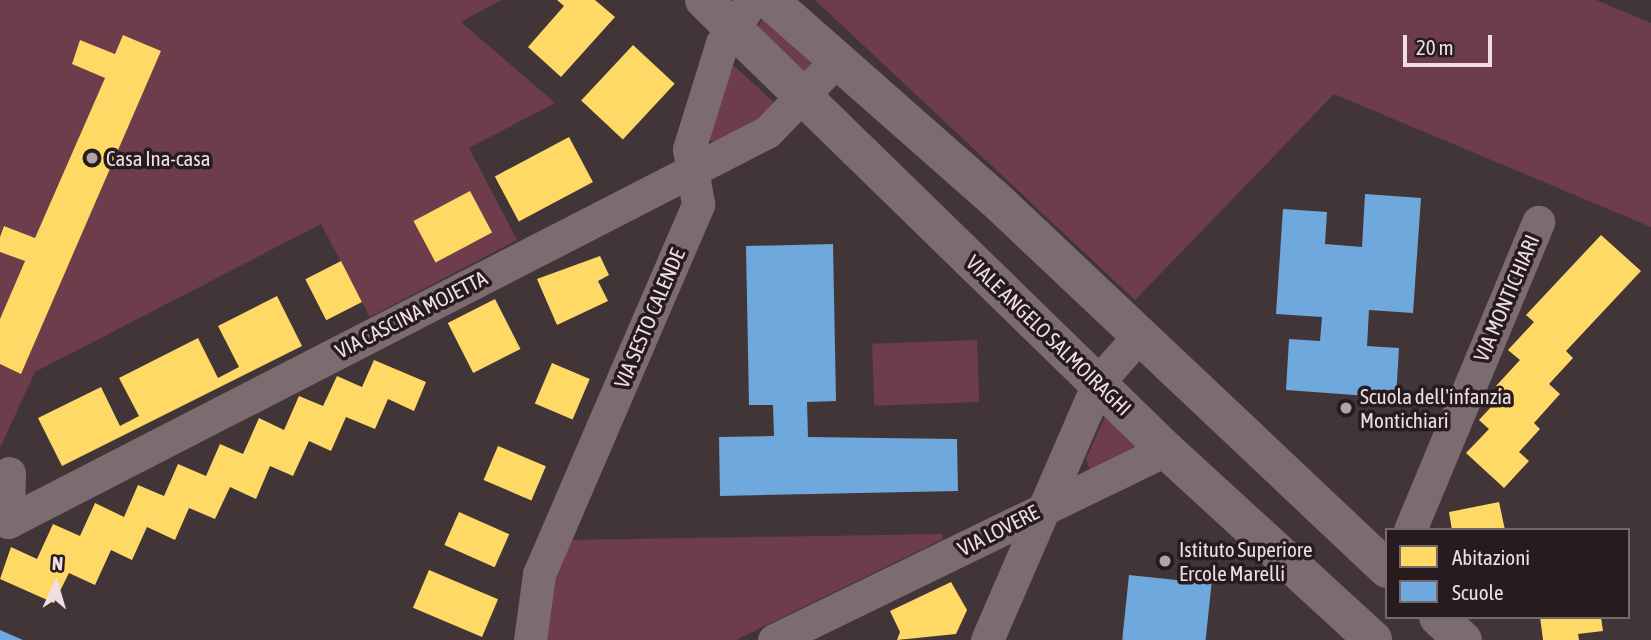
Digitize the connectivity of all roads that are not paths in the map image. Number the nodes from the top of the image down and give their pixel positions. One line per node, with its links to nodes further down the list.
1 (769, 0): 3 (street)
2 (730, 8): 4 (street, VIALE ANGELO SALMOIRAGHI); 5 (street, VIA SESTO CALENDE)
3 (837, 61): 4 (street, VIA CASCINA MOJETTA); 7 (street)
4 (806, 100): 5 (street, VIA CASCINA MOJETTA); 8 (street, VIALE ANGELO SALMOIRAGHI)
5 (693, 168): 10 (street, VIA CASCINA MOJETTA); 15 (street, VIA SESTO CALENDE)
6 (1538, 222): 12 (street, VIA MONTICHIARI)
7 (1139, 336): 8 (street, VIA LOVERE); 13 (street)
8 (1099, 381): 9 (street, VIALE ANGELO SALMOIRAGHI); 11 (street, VIA LOVERE)
9 (1166, 450): 11 (street); 18 (street, VIALE ANGELO SALMOIRAGHI)
10 (9, 473)
11 (1045, 508): 16 (street, VIA LOVERE); 17 (street)
12 (1411, 528)
13 (1385, 567)
14 (1440, 619): 19 (street)
15 (530, 640)
16 (774, 640)
17 (987, 640)
18 (1373, 640)
19 (1463, 640)

